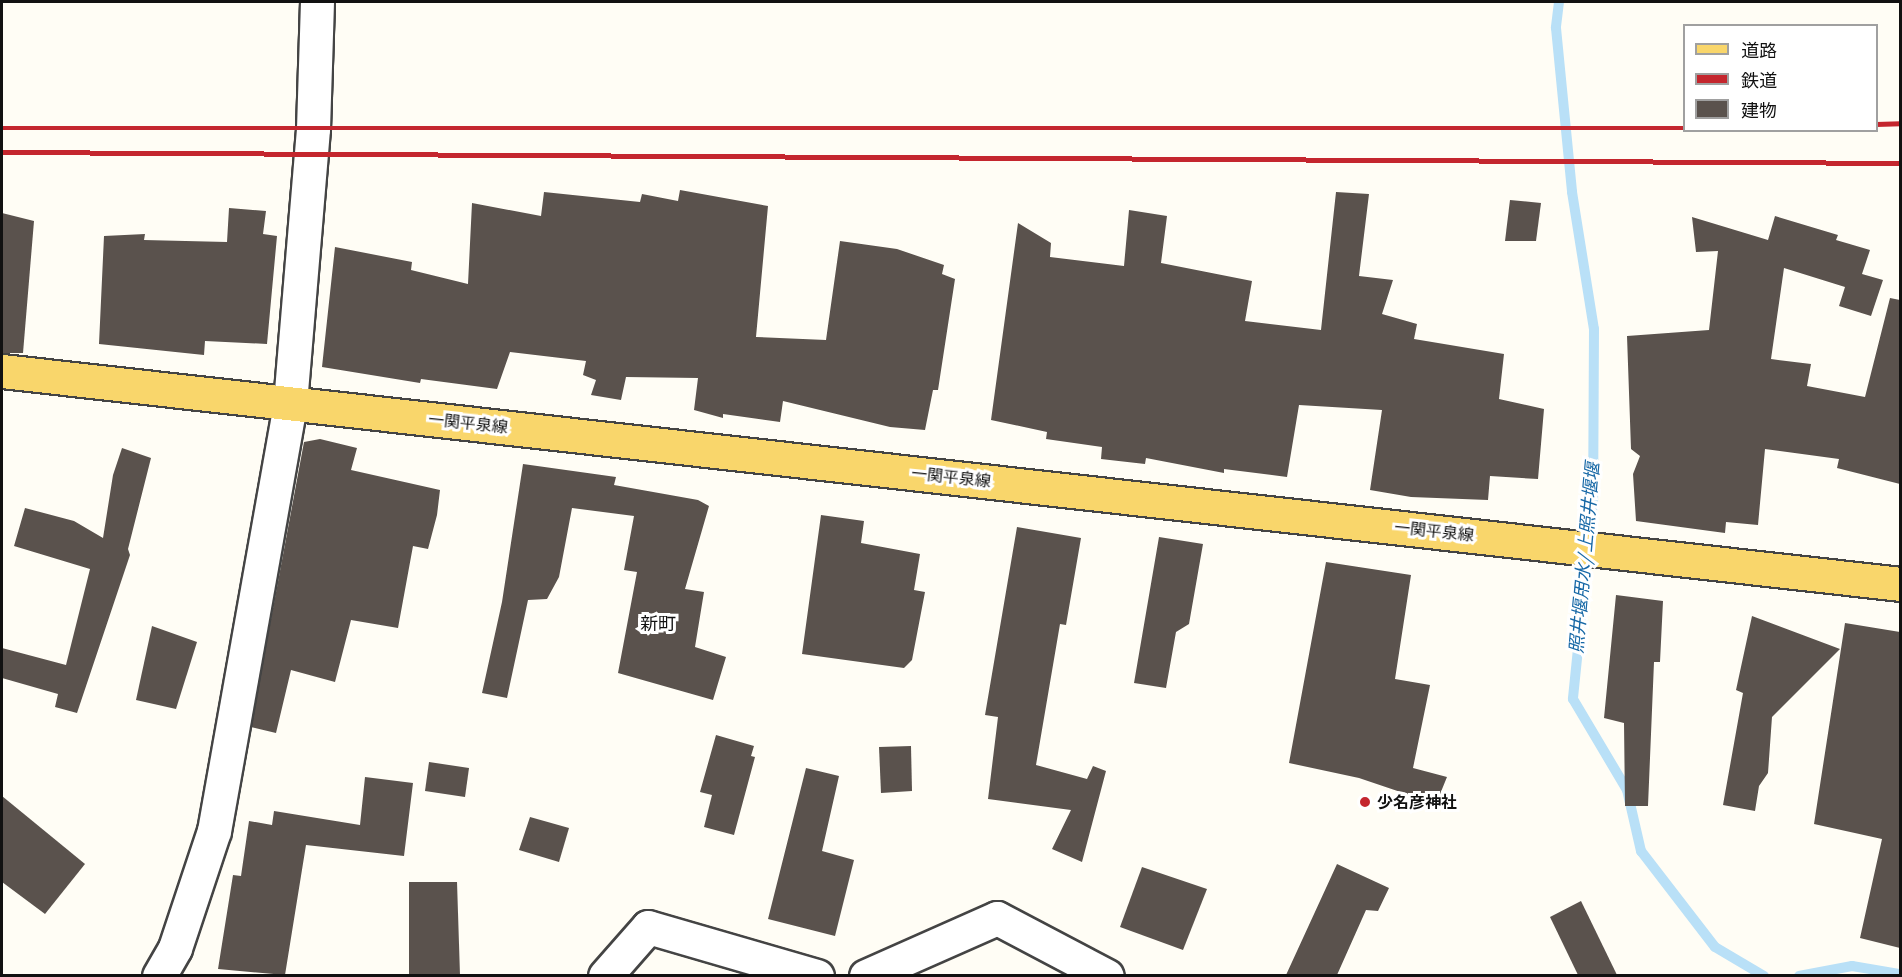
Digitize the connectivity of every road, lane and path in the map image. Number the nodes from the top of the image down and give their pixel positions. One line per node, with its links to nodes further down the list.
1 (317, 2): 3 (street)
2 (2, 371): 3 (main road, 一関平泉線)
3 (290, 403): 4 (main road, 一関平泉線); 5 (street)
4 (1900, 584)
5 (183, 962): 6 (street)
6 (159, 975)
7 (605, 975): 8 (street)
8 (817, 975)
9 (866, 975): 10 (street)
10 (1107, 975)

